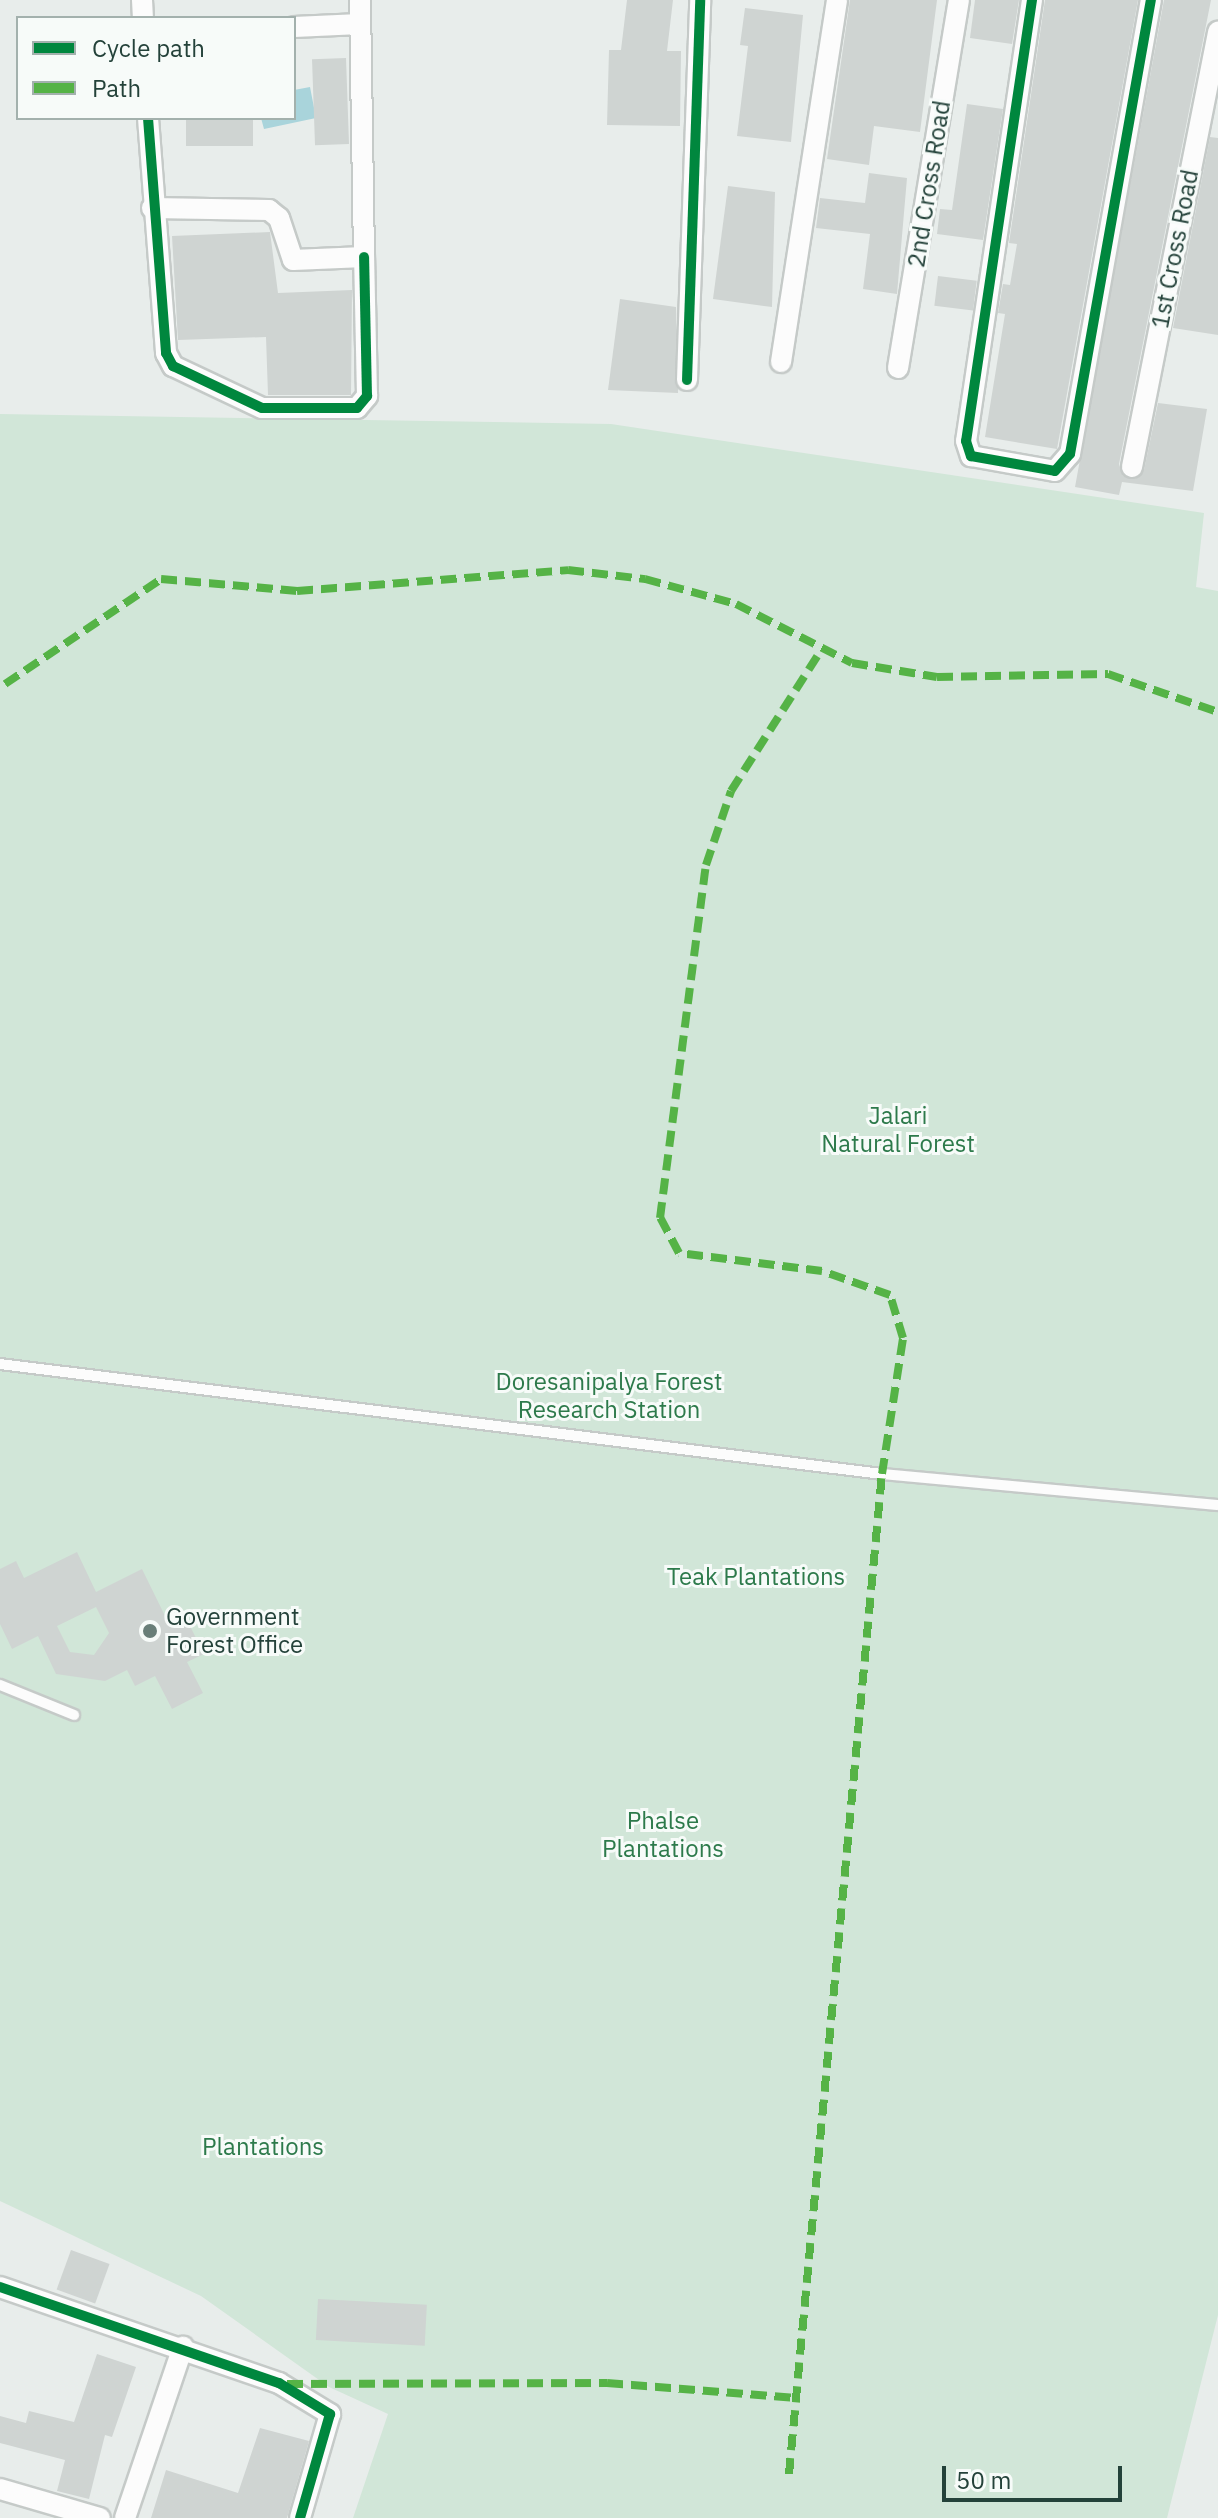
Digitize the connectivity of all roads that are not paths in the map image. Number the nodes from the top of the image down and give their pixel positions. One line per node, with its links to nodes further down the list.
1 (360, 0): 7 (street)
2 (700, 0): 15 (street)
3 (837, 0): 13 (street)
4 (959, 0): 14 (street, 2nd Cross Road)
5 (1032, 0): 6 (street)
6 (1151, 0)
7 (360, 24): 8 (street); 12 (street)
8 (296, 27)
9 (1218, 31): 16 (street, 1st Cross Road)
10 (148, 120): 11 (street)
11 (152, 208): 12 (street); 12 (street)
12 (364, 257)
13 (781, 362)
14 (898, 368)
15 (687, 380)
16 (1132, 467)
17 (0, 1364): 18 (lane)
18 (1218, 1505)
19 (0, 1685): 20 (lane)
20 (74, 1715)
21 (0, 2287): 22 (street)
22 (183, 2347): 25 (street); 26 (street)
23 (0, 2489): 24 (street)
24 (100, 2518)
25 (125, 2518)
26 (300, 2518)

